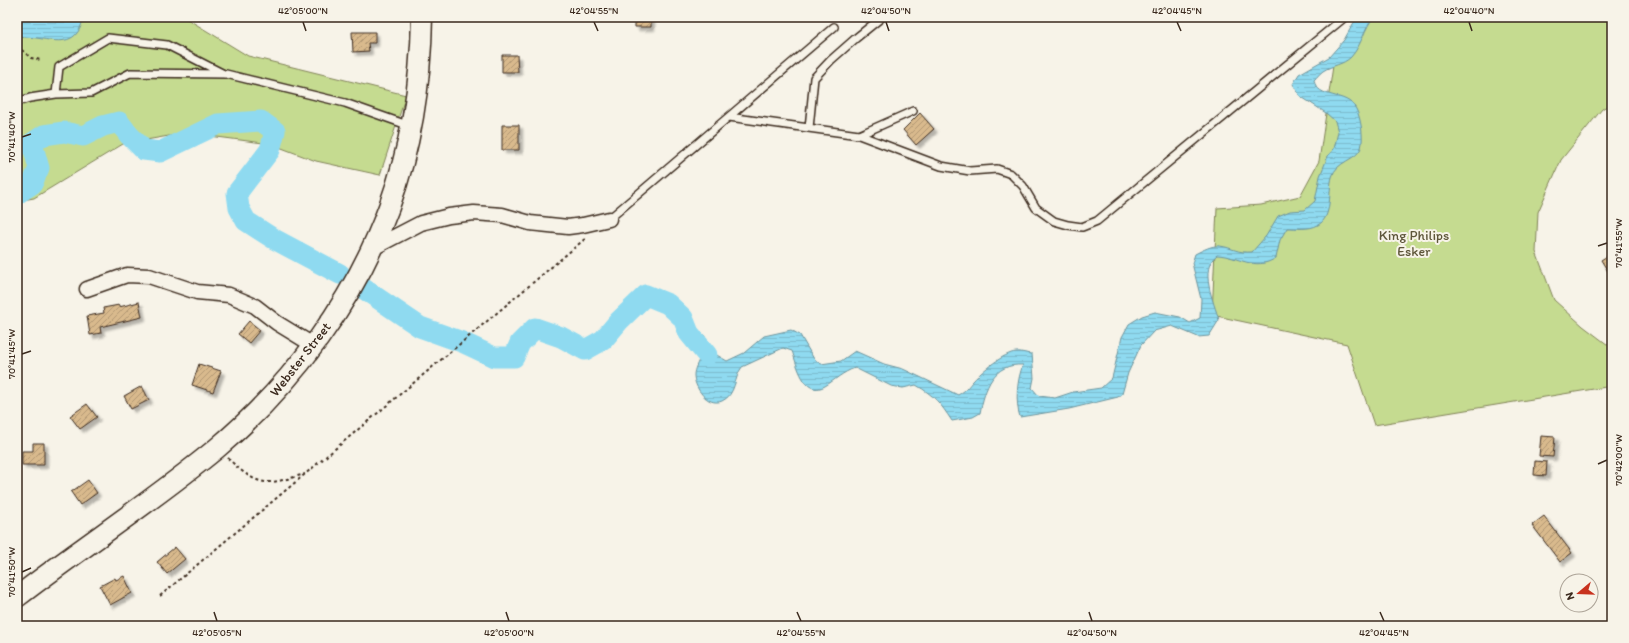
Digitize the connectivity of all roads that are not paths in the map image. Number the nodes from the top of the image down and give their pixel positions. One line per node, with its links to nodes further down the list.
1 (422, 17): 10 (street, Webster Street)
2 (882, 17): 11 (lane)
3 (1345, 17): 12 (lane)
4 (834, 27): 9 (lane)
5 (226, 74): 6 (lane); 6 (lane); 10 (lane)
6 (56, 94): 7 (lane)
7 (17, 102)
8 (914, 111): 12 (lane)
9 (729, 117): 11 (lane); 13 (lane)
10 (411, 127): 14 (street, Webster Street)
11 (809, 128): 12 (lane)
12 (859, 135)
13 (609, 219): 14 (street)
14 (371, 249): 16 (street, Webster Street)
15 (87, 289): 16 (street)
16 (313, 345): 17 (street, Webster Street)
17 (17, 597)

